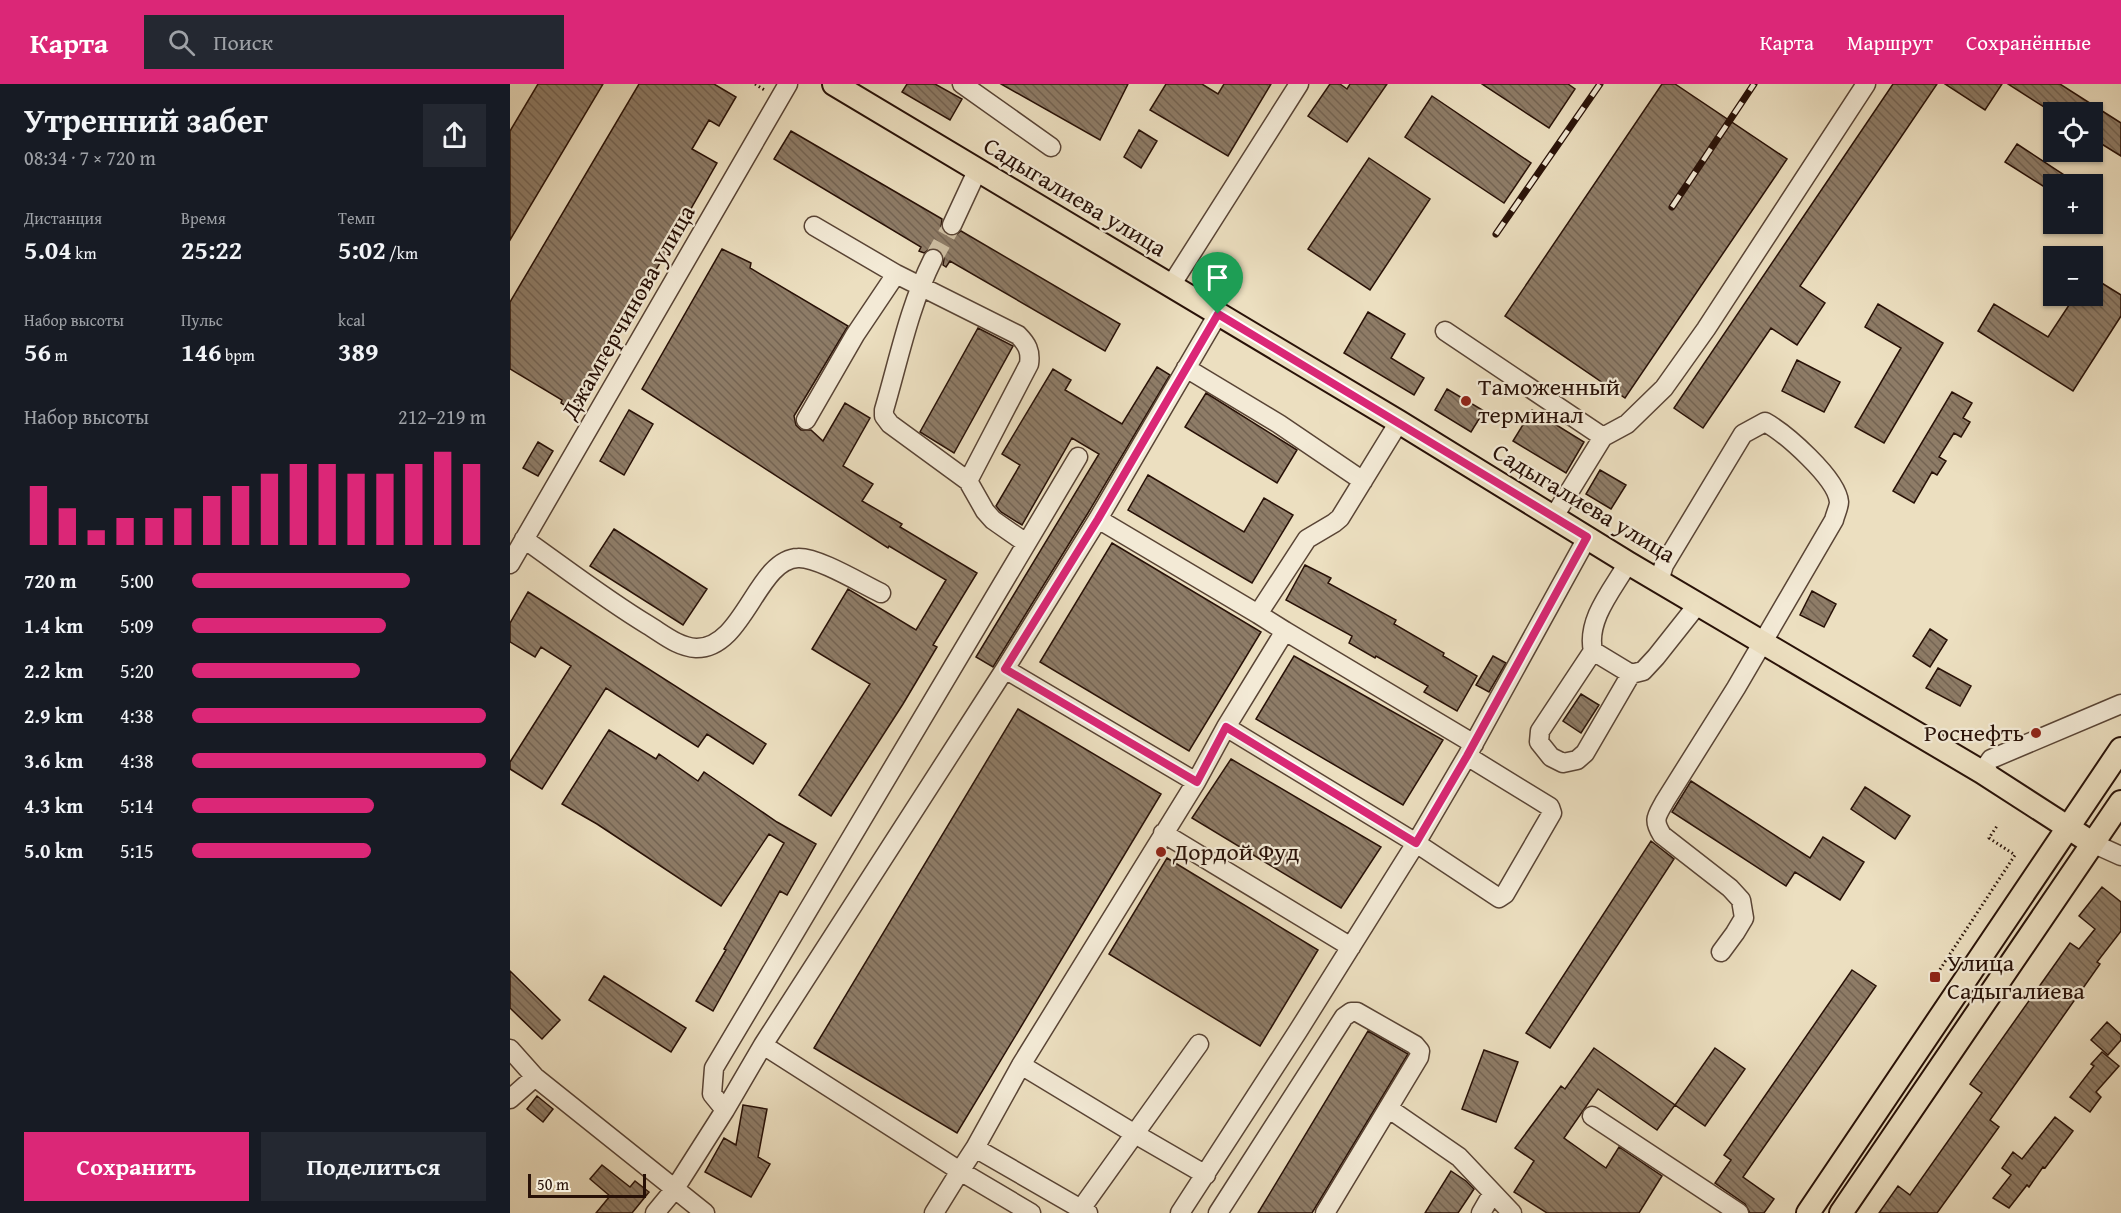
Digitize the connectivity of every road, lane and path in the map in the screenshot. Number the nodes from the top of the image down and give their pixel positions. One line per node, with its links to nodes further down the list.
1 (788, 84): 26 (street, Джамгерчинова улица)
2 (834, 84): 7 (main road, Садыгалиева улица)
3 (962, 84): 6 (street)
4 (1299, 84): 13 (street)
5 (1866, 84): 19 (street)
6 (1051, 147)
7 (978, 169): 8 (street); 13 (main road, Садыгалиева улица)
8 (952, 225)
9 (814, 226): 11 (street)
10 (933, 259): 12 (street)
11 (896, 274): 12 (street); 17 (street)
12 (920, 286): 21 (street); 21 (street)
13 (1170, 286): 14 (main road, Садыгалиева улица)
14 (1218, 314): 16 (street); 18 (main road, Садыгалиева улица)
15 (1445, 331): 19 (street)
16 (1186, 368): 22 (street); 24 (street)
17 (806, 420)
18 (1399, 422): 22 (street); 23 (main road, Садыгалиева улица)
19 (1603, 437): 23 (street)
20 (1078, 457): 27 (street)
21 (968, 481): 27 (street)
22 (1363, 481): 33 (street)
23 (1553, 518): 25 (main road, Садыгалиева улица)
24 (1098, 519): 33 (street); 37 (street)
25 (1587, 537): 28 (main road, Садыгалиева улица); 42 (street)
26 (525, 539): 29 (street, Джамгерчинова улица); 31 (street)
27 (1026, 543): 62 (street)
28 (1628, 563): 30 (main road, Садыгалиева улица); 36 (street)
29 (510, 564)
30 (1659, 581): 32 (main road, Садыгалиева улица); 35 (street)
31 (881, 593)
32 (1698, 604): 35 (main road, Садыгалиева улица); 38 (street)
33 (1258, 614): 34 (street)
34 (1285, 631): 40 (street); 42 (street)
35 (1763, 642): 43 (main road, Садыгалиева улица); 53 (street)
36 (1593, 651): 38 (street); 38 (street)
37 (1005, 669): 44 (street); 56 (street)
38 (1631, 674)
39 (2121, 704): 43 (street)
40 (1226, 727): 44 (street); 49 (street)
41 (2121, 749): 47 (main road)
42 (1470, 750): 49 (street); 49 (street)
43 (1982, 772): 47 (main road, Садыгалиева улица)
44 (1197, 782): 48 (street)
45 (2121, 802): 50 (main road)
46 (1996, 826): 54 (path)
47 (2067, 827): 50 (main road, Садыгалиева улица); 81 (main road)
48 (1163, 833): 52 (street); 58 (street)
49 (1416, 843): 52 (street)
50 (2092, 843): 51 (street, Садыгалиева улица); 82 (main road)
51 (2121, 856)
52 (1351, 947): 67 (street)
53 (1721, 952)
54 (1935, 977)
55 (1199, 1044): 64 (street)
56 (763, 1045): 62 (street); 66 (street)
57 (510, 1049): 59 (street)
58 (1021, 1065): 64 (street); 65 (street)
59 (535, 1077): 60 (street); 68 (street)
60 (510, 1099)
61 (1388, 1108): 69 (street); 76 (street); 77 (street)
62 (725, 1110): 68 (street)
63 (1592, 1116): 80 (street)
64 (1135, 1134): 67 (street); 70 (street)
65 (975, 1148): 66 (street); 70 (street)
66 (960, 1171): 73 (street); 74 (street)
67 (1206, 1175): 75 (street)
68 (674, 1190): 71 (street); 72 (street)
69 (1492, 1194): 78 (street); 79 (street)
70 (1082, 1212)
71 (655, 1213)
72 (705, 1213)
73 (934, 1213)
74 (1031, 1213)
75 (1180, 1213)
76 (1218, 1213)
77 (1325, 1213)
78 (1481, 1213)
79 (1512, 1213)
80 (1739, 1213)
81 (1808, 1213)
82 (1841, 1213)

